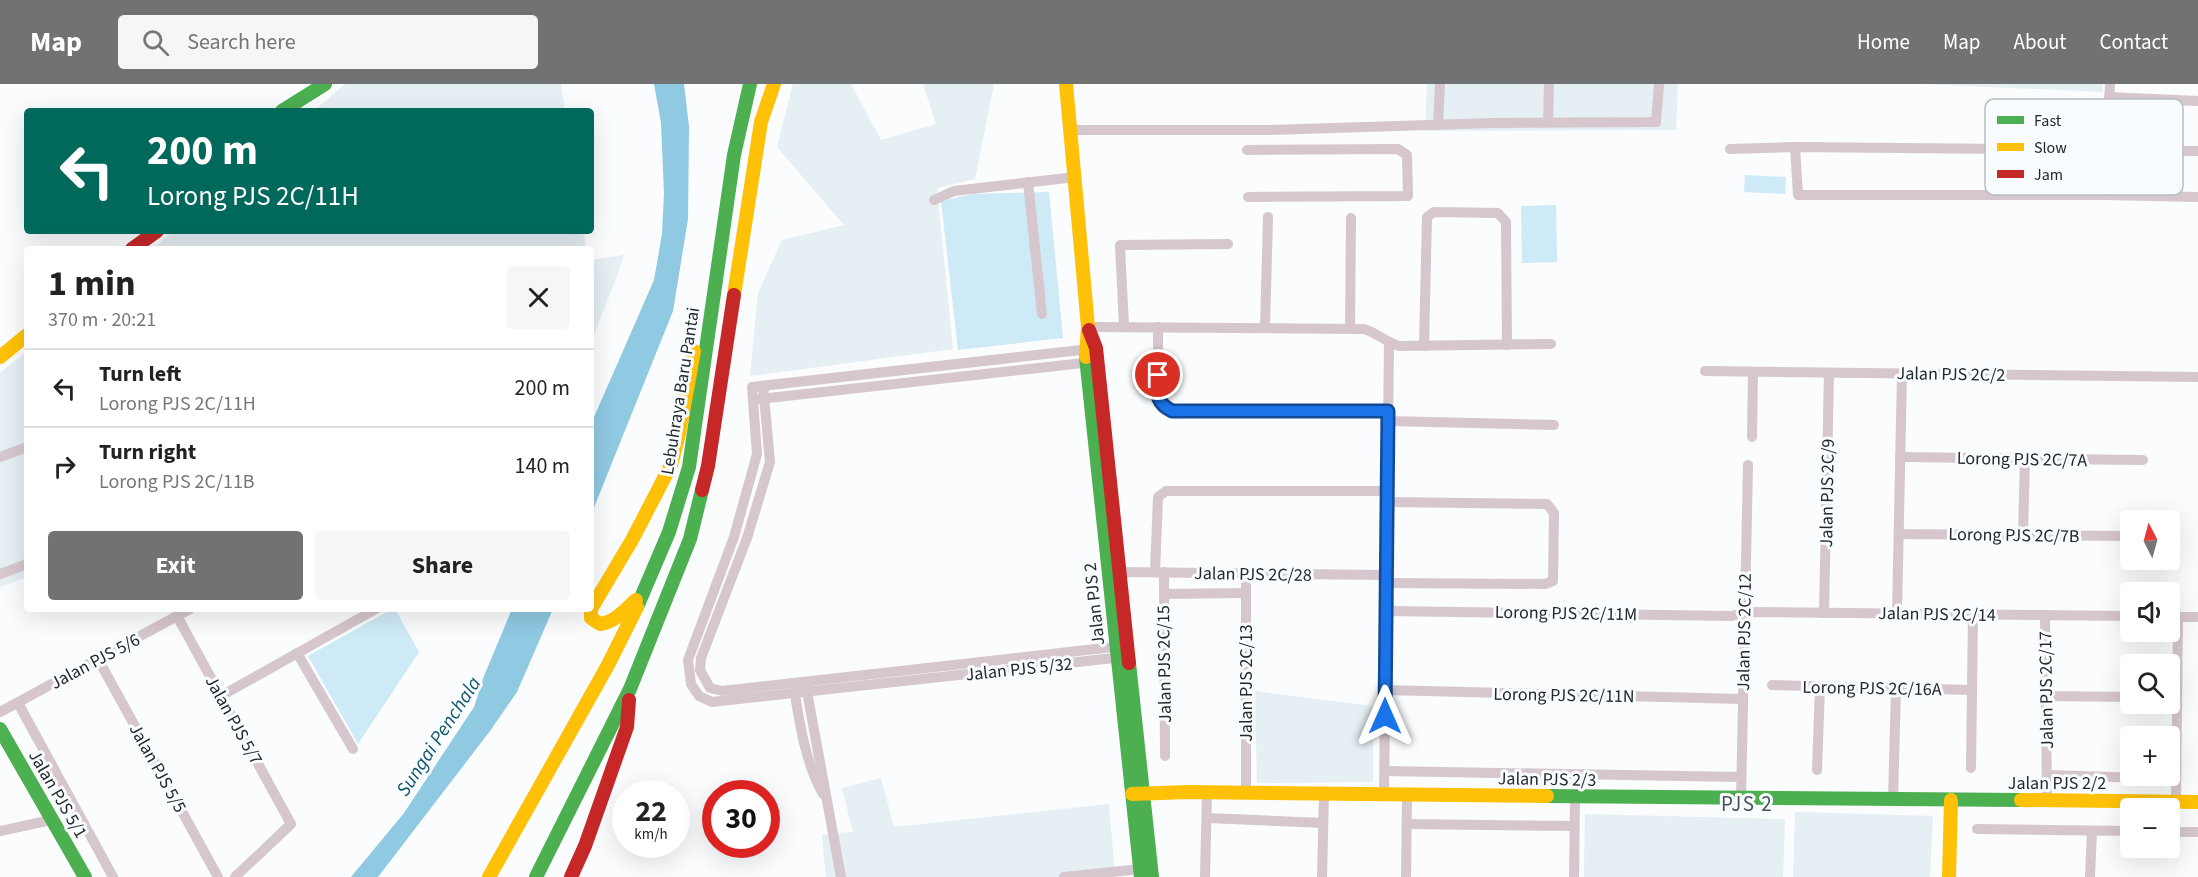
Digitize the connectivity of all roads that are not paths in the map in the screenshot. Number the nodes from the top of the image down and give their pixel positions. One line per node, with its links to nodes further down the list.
1 (748, 84): 75 (main road, Lebuhraya Baru Pantai); 78 (main road)
2 (774, 84): 100 (main road)
3 (1066, 84): 17 (main road, Jalan PJS 2)
4 (1440, 84): 16 (street)
5 (1550, 84): 15 (street)
6 (1659, 84): 15 (street)
7 (2110, 84): 9 (street)
8 (322, 86): 13 (main road); 14 (main road)
9 (2109, 97): 10 (street)
10 (2154, 99)
11 (2183, 100): 12 (street)
12 (2198, 101)
13 (287, 108)
14 (304, 108)
15 (1548, 122): 16 (street)
16 (1438, 125): 17 (street)
17 (1071, 130): 24 (main road, Jalan PJS 2)
18 (1795, 147): 19 (street); 20 (street); 26 (street)
19 (1730, 149)
20 (1985, 149)
21 (1247, 150): 27 (street)
22 (2183, 151): 23 (street)
23 (2198, 151)
24 (1076, 177): 25 (street); 38 (main road, Jalan PJS 2)
25 (1028, 182): 29 (street); 37 (street)
26 (2105, 195): 28 (street)
27 (1248, 197)
28 (2198, 197)
29 (934, 200)
30 (1268, 217): 41 (street)
31 (1350, 218): 42 (street)
32 (148, 234): 35 (main road)
33 (153, 234): 36 (main road)
34 (1228, 244): 39 (street)
35 (135, 246)
36 (136, 246)
37 (1042, 314)
38 (1088, 327): 39 (street); 48 (main road, Jalan PJS 2)
39 (1124, 327): 40 (street)
40 (1158, 327): 41 (street); 56 (street)
41 (1264, 328): 42 (street)
42 (1350, 328): 44 (street)
43 (24, 337): 49 (main road)
44 (1389, 343): 47 (street); 56 (street)
45 (1551, 344): 46 (street)
46 (1507, 345): 47 (street); 47 (street)
47 (1424, 346)
48 (1091, 355): 55 (street); 55 (street); 70 (main road, Jalan PJS 2); 92 (main road, Jalan PJS 2)
49 (0, 357)
50 (1705, 371): 51 (street, Jalan PJS 2C/2)
51 (1753, 372): 52 (street, Jalan PJS 2C/2); 58 (street)
52 (1829, 373): 53 (street, Jalan PJS 2C/2); 84 (street, Jalan PJS 2C/9)
53 (1902, 374): 54 (street, Jalan PJS 2C/2); 61 (street)
54 (2198, 377)
55 (758, 399): 98 (street, Jalan PJS 5/32)
56 (1388, 416): 57 (street); 65 (street)
57 (1554, 425)
58 (1752, 437)
59 (24, 448): 60 (street)
60 (0, 457)
61 (1900, 457): 62 (street, Lorong PJS 2C/7A); 66 (street)
62 (2025, 458): 63 (street, Lorong PJS 2C/7A); 67 (street)
63 (2144, 460)
64 (1748, 465): 83 (street, Jalan PJS 2C/12)
65 (1387, 497): 71 (street, Jalan PJS 2C/15); 74 (street); 74 (street, Jalan PJS 2C/28)
66 (1899, 534): 67 (street, Lorong PJS 2C/7B); 85 (street)
67 (2024, 534): 68 (street, Lorong PJS 2C/7B)
68 (2120, 536)
69 (24, 565): 73 (street)
70 (1119, 572): 71 (street, Jalan PJS 2C/28); 92 (main road, Jalan PJS 2)
71 (1160, 572): 72 (street, Jalan PJS 2C/28); 77 (street, Jalan PJS 2C/15)
72 (1246, 573): 74 (street, Jalan PJS 2C/28); 76 (street, Jalan PJS 2C/13)
73 (0, 574)
74 (1386, 579): 79 (street)
75 (644, 593): 82 (main road); 150 (main road, Lebuhraya Baru Pantai)
76 (1246, 593): 77 (street); 119 (street, Jalan PJS 2C/13)
77 (1164, 594): 111 (street, Jalan PJS 2C/15)
78 (594, 604)
79 (1386, 611): 83 (street, Lorong PJS 2C/11M); 101 (street)
80 (184, 612): 88 (street, Jalan PJS 5/6)
81 (371, 612): 93 (street)
82 (591, 612)
83 (1745, 612): 84 (street, Jalan PJS 2C/14); 106 (street, Jalan PJS 2C/12)
84 (1824, 613): 85 (street, Jalan PJS 2C/14)
85 (1897, 614): 86 (street, Jalan PJS 2C/14)
86 (1973, 615): 87 (street, Jalan PJS 2C/14); 102 (street)
87 (2045, 615): 89 (street, Jalan PJS 2C/14); 104 (street, Jalan PJS 2C/17)
88 (177, 616): 94 (street, Jalan PJS 5/6); 103 (street, Jalan PJS 5/7)
89 (2120, 616)
90 (2180, 617): 91 (street)
91 (2198, 617)
92 (1123, 652): 96 (street, Jalan PJS 5/32); 120 (main road, Jalan PJS 2)
93 (297, 653): 103 (street); 110 (street)
94 (98, 659): 107 (street, Jalan PJS 5/6); 148 (street, Jalan PJS 5/5)
95 (1772, 685): 97 (street, Lorong PJS 2C/16A)
96 (807, 687): 98 (street, Jalan PJS 5/32); 124 (street)
97 (1820, 687): 99 (street, Lorong PJS 2C/16A); 113 (street)
98 (794, 688): 124 (street)
99 (1896, 688): 102 (street, Lorong PJS 2C/16A); 127 (street)
100 (630, 689): 151 (main road); 152 (main road)
101 (1385, 690): 106 (street, Lorong PJS 2C/11N); 114 (street)
102 (1972, 690): 112 (street)
103 (221, 696): 149 (street, Jalan PJS 5/7)
104 (2046, 696): 105 (street); 115 (street, Jalan PJS 2C/17)
105 (2120, 697)
106 (1743, 699): 116 (street, Jalan PJS 2C/12)
107 (18, 703): 108 (street, Jalan PJS 5/6); 147 (street)
108 (0, 712)
109 (0, 729): 134 (main road, Jalan PJS 5/1)
110 (354, 749)
111 (1165, 756)
112 (1971, 768)
113 (1817, 770)
114 (1385, 771): 116 (street); 122 (street)
115 (2047, 776): 117 (street); 129 (street, Jalan PJS 2C/17)
116 (1741, 777): 126 (street, Jalan PJS 2C/12)
117 (2120, 778)
118 (1207, 793): 119 (main road, Jalan PJS 2/3); 120 (main road, Jalan PJS 2/3); 133 (street)
119 (1246, 793): 121 (main road, Jalan PJS 2/3)
120 (1138, 794): 144 (main road, Jalan PJS 2)
121 (1324, 795): 122 (main road, Jalan PJS 2/3); 135 (street)
122 (1384, 796): 123 (main road, Jalan PJS 2/3)
123 (1407, 796): 125 (main road, Jalan PJS 2/3); 136 (street)
124 (825, 797): 153 (street)
125 (1575, 797): 126 (main road, Jalan PJS 2/3); 137 (street)
126 (1741, 799): 127 (main road, Jalan PJS 2/3)
127 (1893, 800): 128 (main road, Jalan PJS 2/3)
128 (1951, 800): 129 (main road, Jalan PJS 2/2); 159 (main road)
129 (2047, 801): 130 (main road, Jalan PJS 2/2)
130 (2120, 802)
131 (2180, 802): 132 (main road, Jalan PJS 2/2)
132 (2198, 802)
133 (1207, 818): 135 (street); 155 (street)
134 (51, 820): 139 (street); 146 (main road, Jalan PJS 5/1)
135 (1323, 823): 156 (street)
136 (1407, 824): 137 (street); 157 (street)
137 (1574, 826): 158 (street)
138 (1977, 829): 140 (street)
139 (0, 831)
140 (2092, 831): 141 (street); 160 (street)
141 (2120, 831)
142 (2180, 832): 143 (street)
143 (2198, 832)
144 (1145, 874): 145 (street)
145 (1097, 875): 154 (street)
146 (85, 877)
147 (113, 877)
148 (218, 877)
149 (236, 877)
150 (489, 877)
151 (536, 877)
152 (571, 877)
153 (841, 877)
154 (1064, 877)
155 (1205, 877)
156 (1322, 877)
157 (1406, 877)
158 (1574, 877)
159 (1949, 877)
160 (2090, 877)

